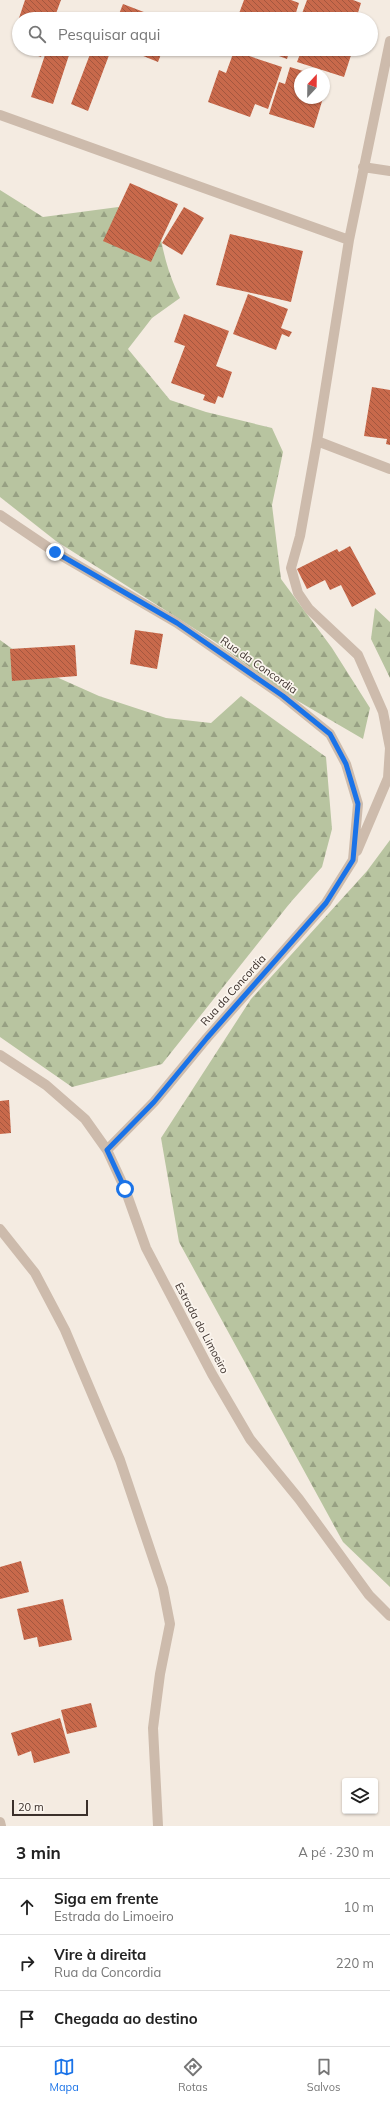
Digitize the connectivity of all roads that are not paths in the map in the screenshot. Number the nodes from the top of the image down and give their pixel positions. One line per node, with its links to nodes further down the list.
1 (390, 41): 3 (street)
2 (0, 115): 5 (street)
3 (363, 167): 4 (street); 5 (street)
4 (390, 171)
5 (349, 240): 6 (street)
6 (317, 441): 7 (street); 9 (street)
7 (390, 469)
8 (0, 515): 9 (street, Rua da Concordia)
9 (353, 860): 11 (street, Rua da Concordia)
10 (0, 1055): 11 (street, Estrada do Limoeiro)
11 (107, 1150): 13 (street, Estrada do Limoeiro)
12 (0, 1229): 16 (street)
13 (390, 1616)
14 (0, 1822): 15 (street)
15 (1, 1826)
16 (158, 1826)

